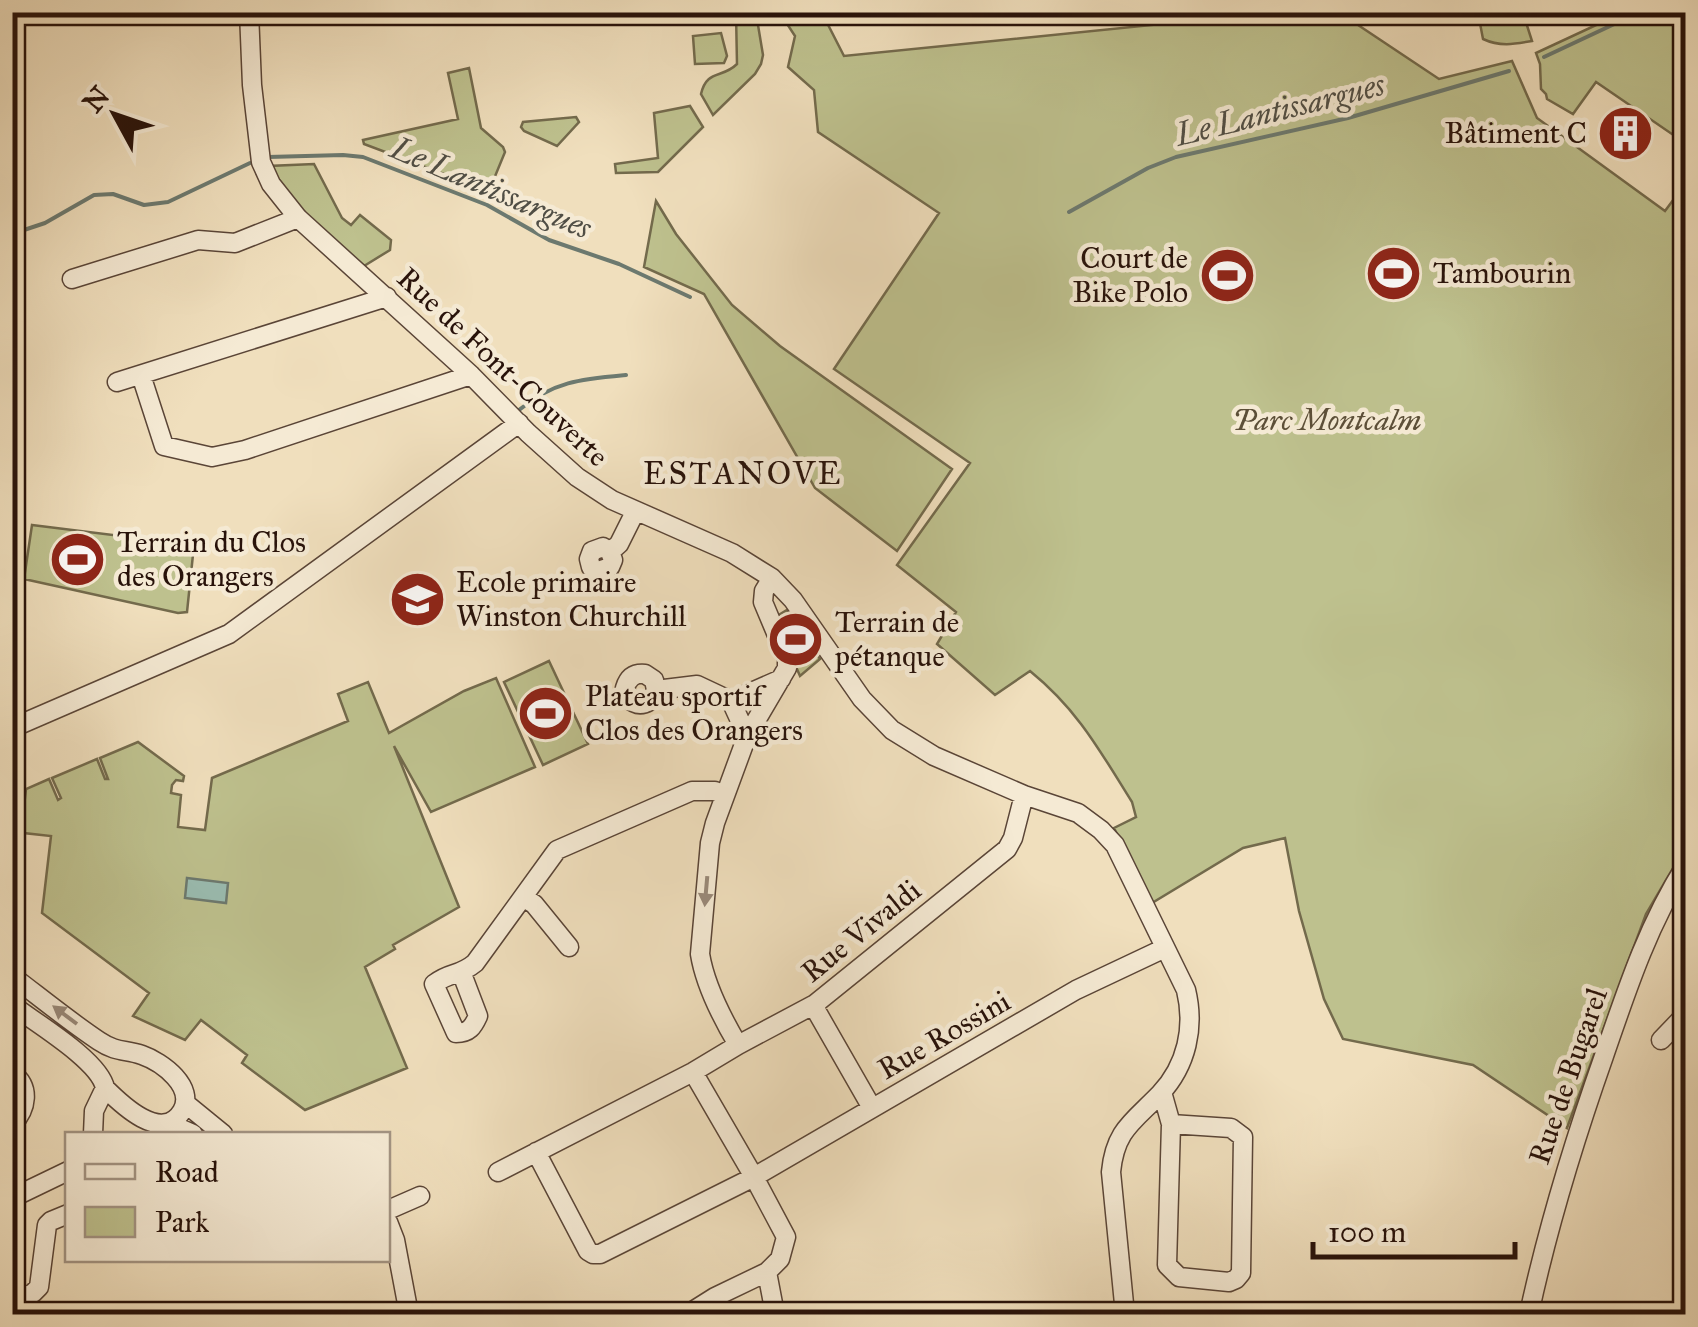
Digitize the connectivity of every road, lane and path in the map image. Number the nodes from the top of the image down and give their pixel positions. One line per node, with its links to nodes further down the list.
1 (249, 12): 2 (street, Rue de Font-Couverte)
2 (298, 218): 3 (street); 4 (street, Rue de Font-Couverte)
3 (72, 279)
4 (387, 297): 5 (street, Rue de Font-Couverte); 6 (street)
5 (471, 374): 6 (street); 8 (street, Rue de Font-Couverte)
6 (141, 376): 7 (street)
7 (117, 382)
8 (519, 423): 9 (street, Rue de Font-Couverte); 15 (street)
9 (635, 512): 10 (street); 11 (street, Rue de Font-Couverte)
10 (610, 552)
11 (772, 578): 12 (street); 18 (street, Rue de Font-Couverte)
12 (782, 678): 14 (street); 16 (street)
13 (656, 690): 14 (street)
14 (731, 701): 16 (street)
15 (12, 728)
16 (746, 736): 17 (street)
17 (724, 795): 20 (street); 29 (street, one-way to 29)
18 (1024, 795): 22 (street, Rue de Font-Couverte); 25 (street, Rue Vivaldi)
19 (1686, 865): 58 (street, Rue de Bugarel)
20 (524, 898): 21 (street); 23 (street)
21 (569, 947)
22 (1166, 948): 34 (street, Rue de Font-Couverte); 36 (street, Rue Rossini)
23 (462, 974)
24 (12, 976): 30 (street, one-way to 24)
25 (815, 1004): 29 (street, Rue Vivaldi); 36 (street)
26 (12, 1005): 33 (street)
27 (1686, 1014): 28 (street)
28 (1661, 1040)
29 (738, 1044): 31 (street, Rue Vivaldi)
30 (118, 1052): 33 (street); 35 (street)
31 (693, 1072): 43 (street, Rue Vivaldi); 46 (street)
32 (12, 1073): 38 (street)
33 (104, 1084): 39 (street); 40 (street)
34 (1162, 1092): 37 (street); 57 (street, Rue de Font-Couverte)
35 (185, 1103): 39 (street); 42 (street)
36 (872, 1108): 46 (street, Rue Rossini)
37 (1170, 1124): 37 (street)
38 (12, 1125)
39 (158, 1127): 41 (street)
40 (93, 1132)
41 (183, 1132)
42 (221, 1132)
43 (536, 1152): 44 (street, Rue Vivaldi); 46 (street, Rue Rossini)
44 (498, 1172)
45 (65, 1173): 48 (street)
46 (754, 1177): 52 (street)
47 (420, 1196): 49 (street)
48 (12, 1198)
49 (390, 1209)
50 (65, 1215): 53 (street)
51 (390, 1227): 54 (street)
52 (767, 1272): 55 (street); 56 (street)
53 (12, 1302)
54 (409, 1314)
55 (688, 1314)
56 (776, 1314)
57 (1124, 1314)
58 (1528, 1314)

